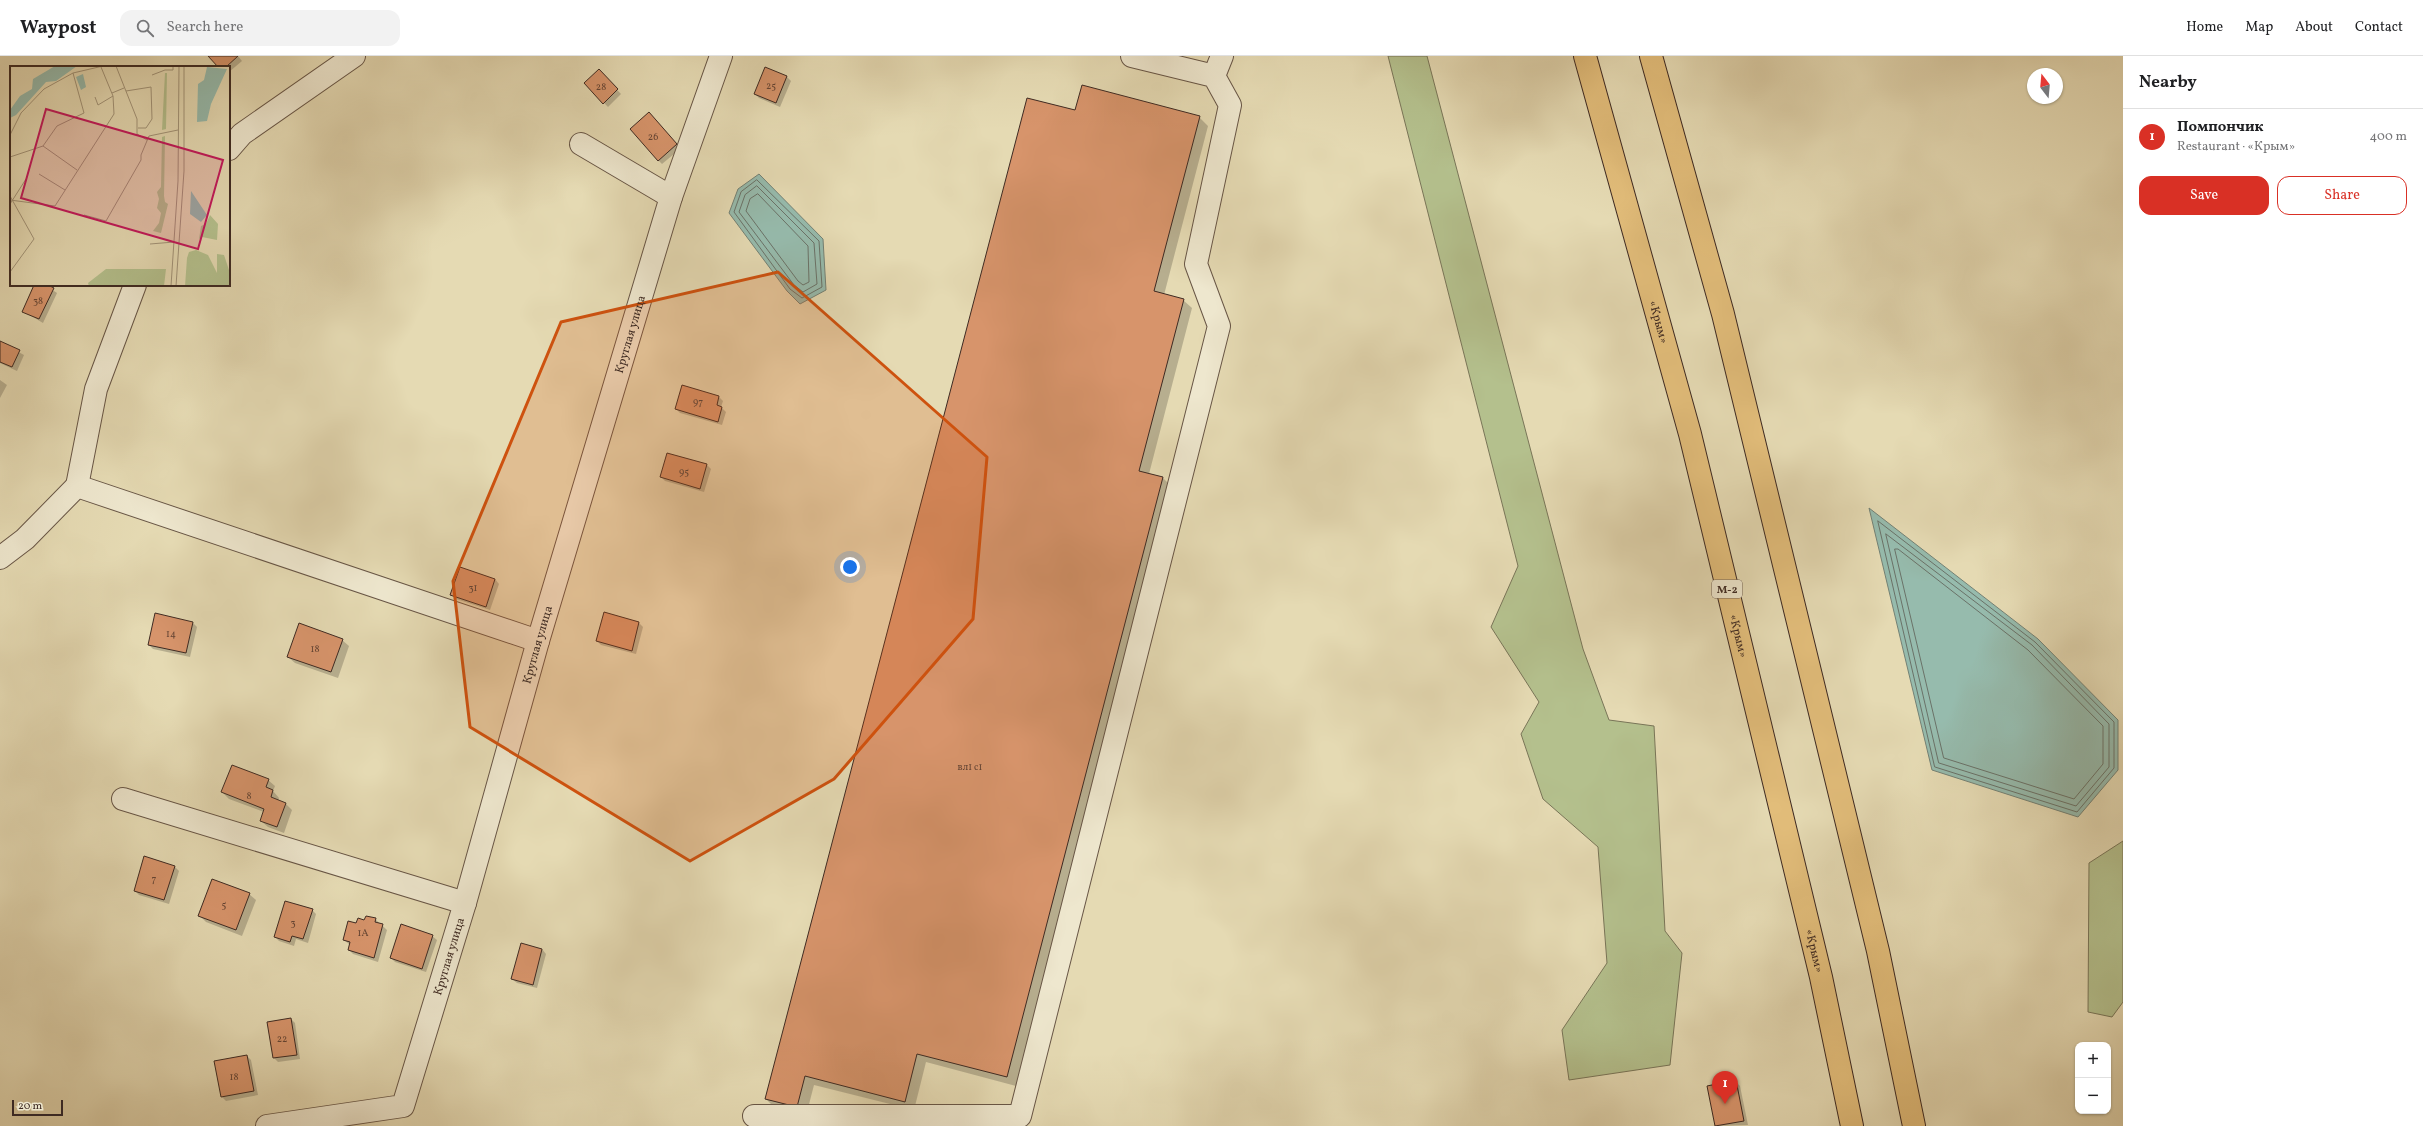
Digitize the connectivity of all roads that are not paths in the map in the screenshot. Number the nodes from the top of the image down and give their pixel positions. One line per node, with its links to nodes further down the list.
1 (354, 56): 9 (street)
2 (721, 56): 10 (street, Круглая улица)
3 (1132, 56): 7 (street)
4 (1222, 56): 7 (street)
5 (1585, 56): 19 (highway, «Крым» / М-2)
6 (1651, 56): 20 (highway)
7 (1214, 76): 17 (street)
8 (581, 144): 10 (street)
9 (230, 148)
10 (671, 197): 14 (street, Круглая улица)
11 (135, 286): 12 (street)
12 (77, 486): 13 (street); 14 (street)
13 (0, 558)
14 (538, 640): 16 (street, Круглая улица)
15 (123, 799): 16 (street)
16 (465, 903): 18 (street, Круглая улица)
17 (754, 1116)
18 (267, 1126)
19 (1852, 1126)
20 (1914, 1126)

